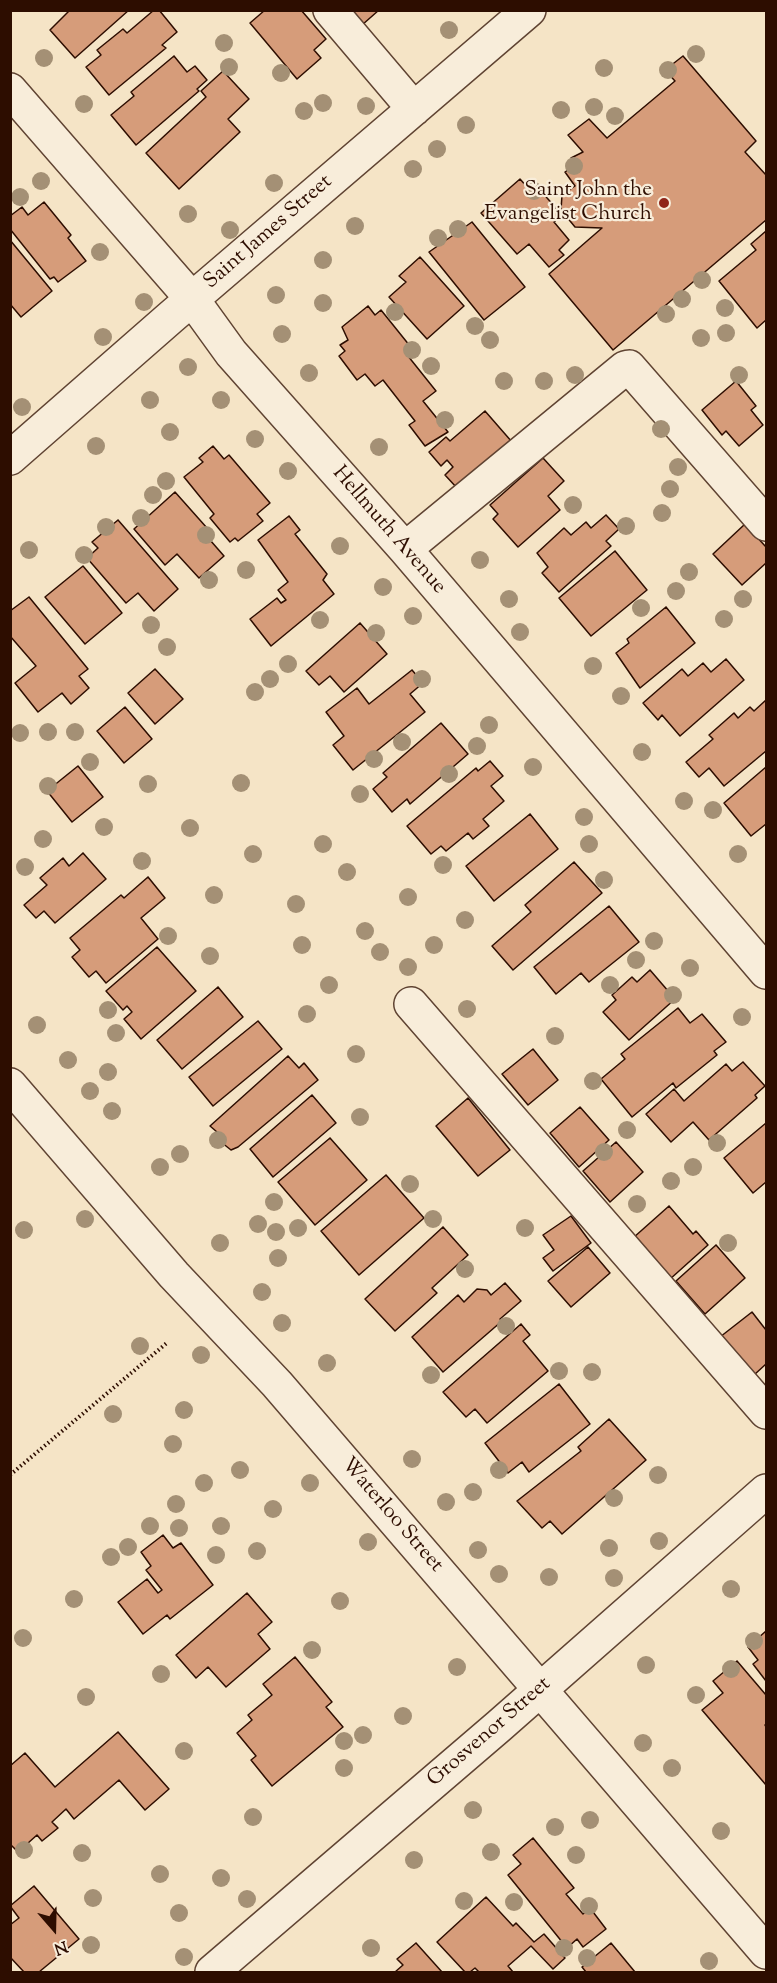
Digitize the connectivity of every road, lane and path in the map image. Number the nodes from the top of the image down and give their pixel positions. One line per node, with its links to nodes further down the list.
1 (330, 10): 4 (street)
2 (529, 10): 4 (street, Saint James Street)
3 (10, 90): 5 (street, Hellmuth Avenue)
4 (414, 109): 5 (street, Saint James Street)
5 (192, 299): 6 (street, Saint James Street); 8 (street, Hellmuth Avenue)
6 (10, 458)
7 (766, 524): 8 (street)
8 (405, 549): 9 (street, Hellmuth Avenue)
9 (766, 972)
10 (411, 1004): 13 (street)
11 (10, 1085): 16 (street, Waterloo Street)
12 (168, 1342): 14 (path)
13 (766, 1412)
14 (10, 1475)
15 (766, 1491): 16 (street, Grosvenor Street)
16 (540, 1690): 17 (street, Waterloo Street); 18 (street, Grosvenor Street)
17 (766, 1952)
18 (212, 1972)

